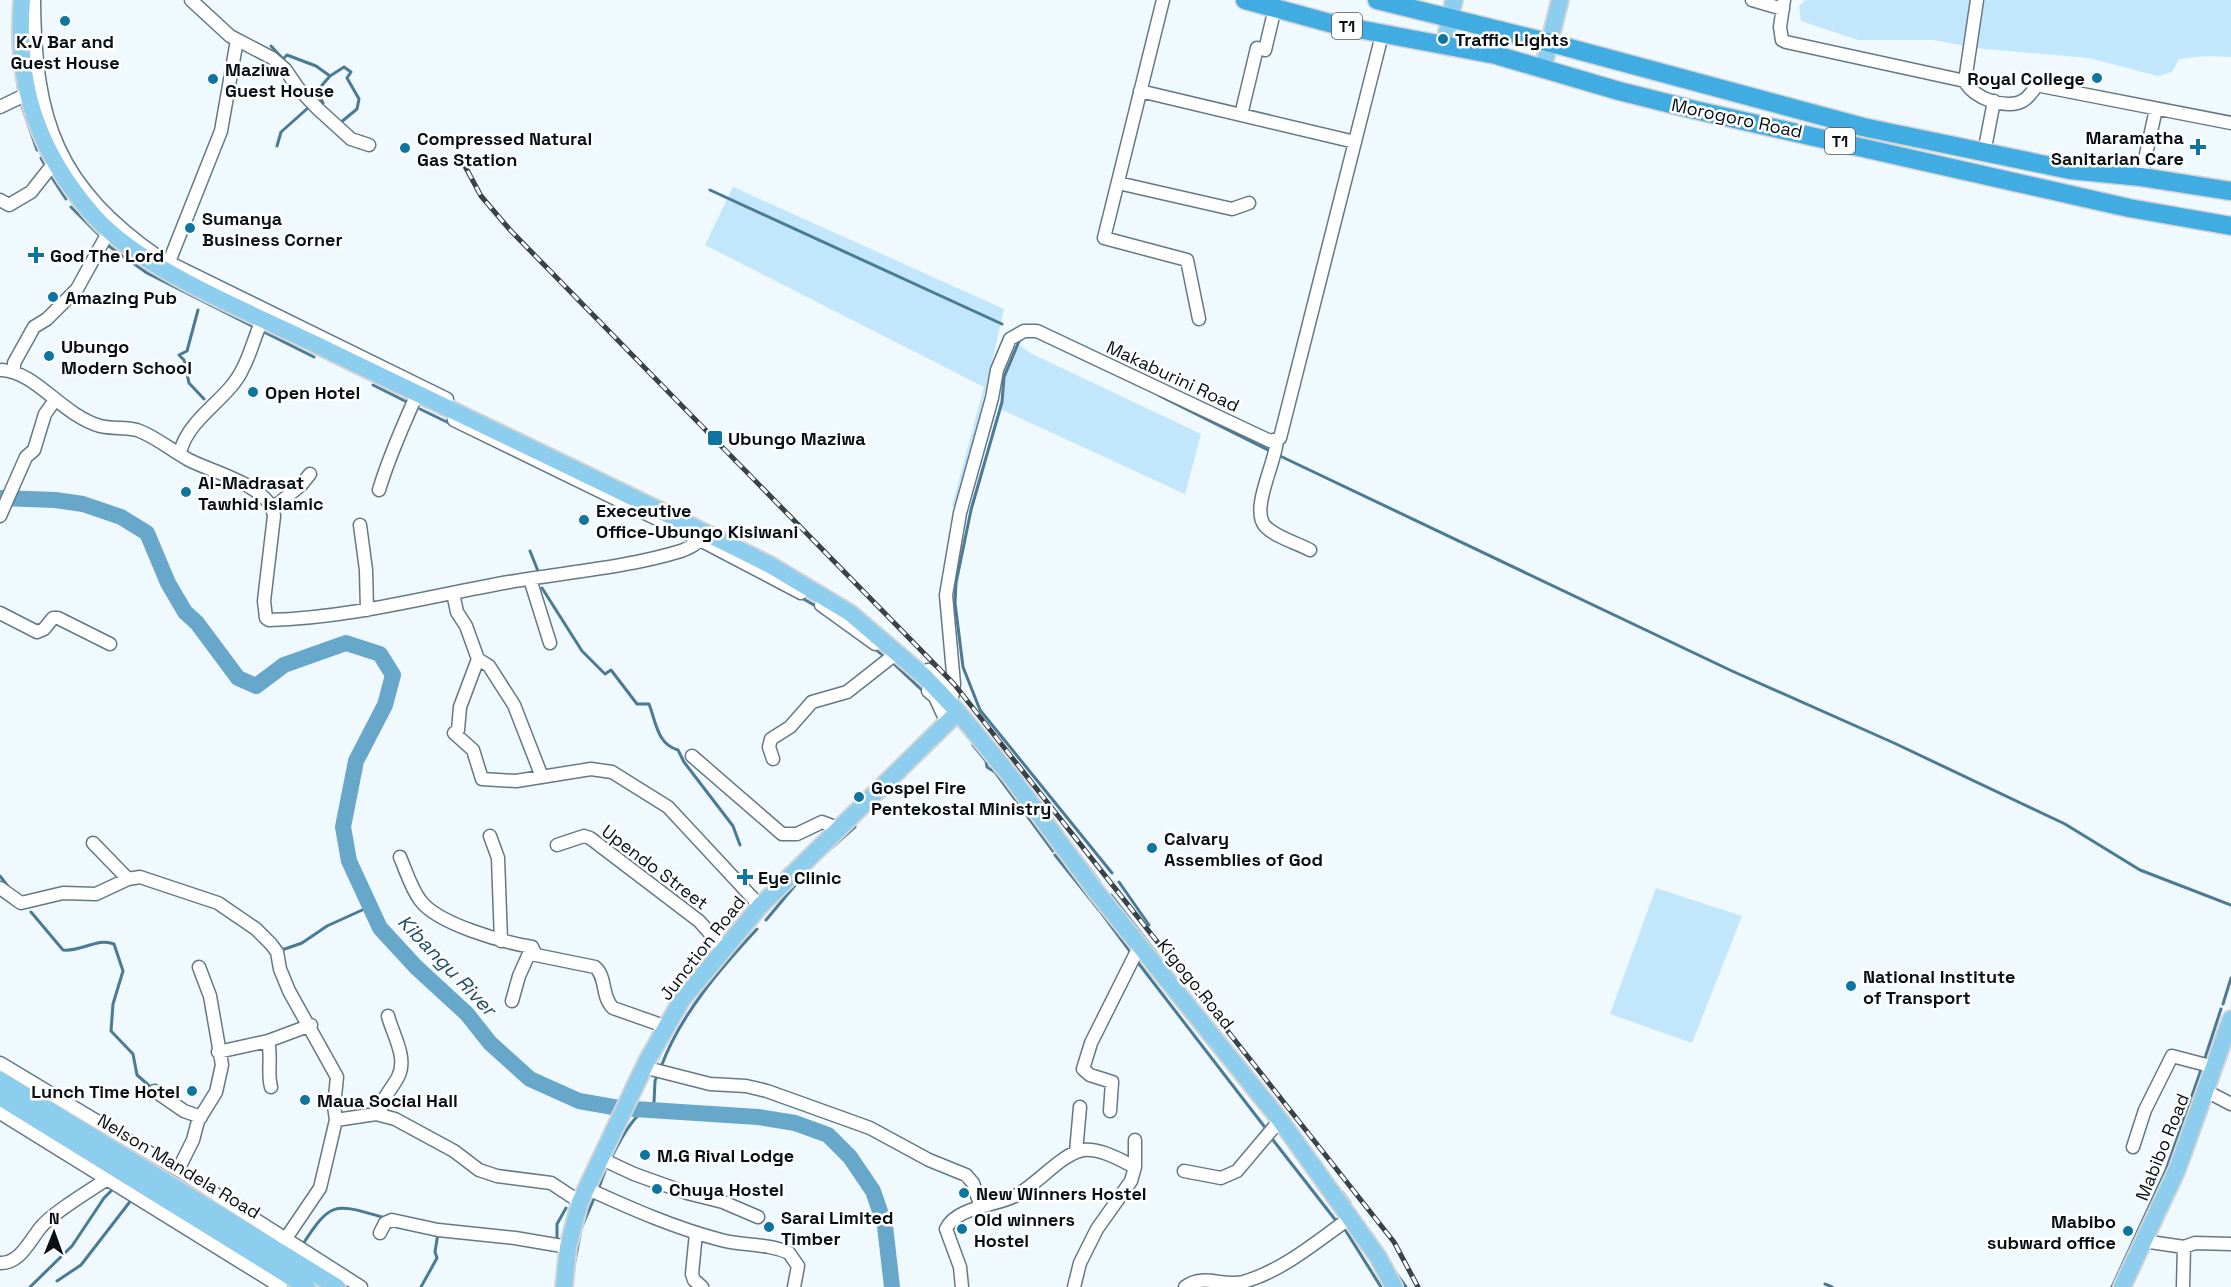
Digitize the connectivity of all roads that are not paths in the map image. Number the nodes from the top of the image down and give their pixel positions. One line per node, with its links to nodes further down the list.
1 (14, 0): 22 (street)
2 (22, 0): 22 (main road, Kigogo Road)
3 (34, 0): 40 (street)
4 (191, 0): 16 (street)
5 (1163, 0): 21 (street)
6 (1245, 0): 13 (highway, Morogoro Road / T1)
7 (1377, 0): 14 (highway, Morogoro Road / T1)
8 (1454, 0): 14 (main road)
9 (1560, 0): 17 (main road)
10 (1752, 0): 12 (street)
11 (1977, 0): 20 (street)
12 (1784, 4): 20 (street)
13 (1275, 8): 15 (highway, Morogoro Road / T1); 27 (street)
14 (1450, 18): 17 (highway, Morogoro Road / T1); 18 (main road)
15 (1383, 31): 18 (highway, Morogoro Road / T1); 29 (street)
16 (237, 40): 30 (street); 40 (street)
17 (1551, 43): 19 (main road); 31 (highway, Morogoro Road / T1)
18 (1450, 47): 19 (highway, Morogoro Road / T1)
19 (1543, 68): 38 (highway, Morogoro Road / T1)
20 (1965, 81): 23 (street)
21 (1140, 91): 27 (street); 34 (street)
22 (25, 95): 24 (street); 32 (street); 39 (main road, Kigogo Road)
23 (1994, 101): 25 (street); 31 (street)
24 (0, 107)
25 (2156, 109): 28 (street); 33 (street)
26 (2231, 110): 28 (street)
27 (1241, 115): 29 (street)
28 (2227, 122)
29 (1355, 142): 45 (street)
30 (369, 146)
31 (1984, 153): 33 (highway, Morogoro Road / T1)
32 (50, 168): 36 (street); 39 (street)
33 (2140, 177): 35 (highway, Morogoro Road / T1)
34 (1118, 183): 37 (street); 41 (street)
35 (2231, 191)
36 (0, 200)
37 (1249, 203)
38 (2231, 226)
39 (107, 234): 42 (street); 43 (main road, Kigogo Road); 44 (street)
40 (169, 262): 62 (street)
41 (1199, 319)
42 (260, 325): 43 (street); 46 (street)
43 (416, 397): 48 (street); 52 (main road, Kigogo Road)
44 (55, 400): 46 (street); 50 (street)
45 (1277, 440): 53 (street); 62 (street, Makaburini Road)
46 (174, 451): 49 (street)
47 (310, 474): 49 (street)
48 (379, 490)
49 (273, 508): 56 (street)
50 (1, 515)
51 (360, 525): 56 (street)
52 (702, 535): 54 (street); 60 (main road, Kigogo Road)
53 (1310, 550)
54 (530, 579): 55 (street); 59 (street)
55 (453, 593): 56 (street); 61 (street)
56 (367, 610)
57 (0, 614): 58 (street)
58 (110, 644)
59 (550, 644)
60 (895, 654): 62 (main road, Kigogo Road); 64 (street)
61 (478, 658): 65 (street); 65 (street)
62 (952, 708): 66 (main road, Junction Road); 75 (main road, Kigogo Road)
63 (692, 756): 66 (street)
64 (773, 759)
65 (542, 777): 73 (street)
66 (838, 828): 73 (main road, Junction Road)
67 (490, 836): 74 (street)
68 (93, 843): 71 (street)
69 (557, 845): 77 (street, Upendo Street)
70 (400, 857): 74 (street)
71 (128, 879): 72 (street); 82 (street)
72 (0, 888)
73 (760, 906): 77 (main road, Junction Road)
74 (501, 941): 76 (street)
75 (1140, 945): 96 (street); 101 (main road, Kigogo Road)
76 (532, 946): 79 (street); 83 (street)
77 (723, 948): 83 (main road, Junction Road)
78 (199, 967): 85 (street)
79 (512, 1001)
80 (388, 1016): 98 (street)
81 (2231, 1019): 87 (main road, Mabibo Road)
82 (310, 1025): 84 (street); 100 (street)
83 (664, 1031): 88 (main road, Junction Road)
84 (268, 1041): 85 (street); 90 (street)
85 (218, 1052): 99 (street)
86 (0, 1063): 107 (street)
87 (2214, 1067): 92 (main road, Mabibo Road); 103 (street)
88 (644, 1078): 105 (main road, Junction Road); 111 (street)
89 (0, 1080): 117 (main road, Nelson Mandela Road)
90 (271, 1087)
91 (155, 1090): 99 (street)
92 (2206, 1091): 94 (street); 116 (main road, Mabibo Road)
93 (0, 1097): 123 (main road, Nelson Mandela Road)
94 (2231, 1104)
95 (1080, 1107): 104 (street)
96 (1110, 1111)
97 (0, 1113): 109 (street)
98 (376, 1114): 100 (street); 110 (street)
99 (201, 1117): 107 (street)
100 (336, 1120): 117 (street)
101 (1280, 1120): 108 (street); 113 (main road, Kigogo Road)
102 (1136, 1140): 106 (street)
103 (2133, 1147)
104 (1076, 1152): 106 (street); 111 (street)
105 (599, 1165): 110 (main road); 112 (street)
106 (1135, 1167): 130 (street)
107 (178, 1170): 117 (street)
108 (1184, 1171)
109 (107, 1179): 121 (street); 122 (street)
110 (584, 1195): 115 (street); 119 (main road)
111 (981, 1208): 129 (street)
112 (758, 1216)
113 (1350, 1218): 131 (street); 132 (main road, Kigogo Road)
114 (380, 1233): 119 (street)
115 (696, 1233): 127 (street); 128 (street)
116 (2142, 1240): 120 (street); 133 (main road, Mabibo Road)
117 (281, 1244): 124 (main road, Nelson Mandela Road); 125 (street)
118 (2231, 1244): 120 (street)
119 (568, 1247): 126 (main road)
120 (2184, 1247): 134 (street)
121 (0, 1263)
122 (281, 1287)
123 (307, 1287)
124 (336, 1287)
125 (361, 1287)
126 (564, 1287)
127 (702, 1287)
128 (794, 1287)
129 (962, 1287)
130 (1074, 1287)
131 (1185, 1287)
132 (1394, 1287)
133 (2122, 1287)
134 (2184, 1287)

